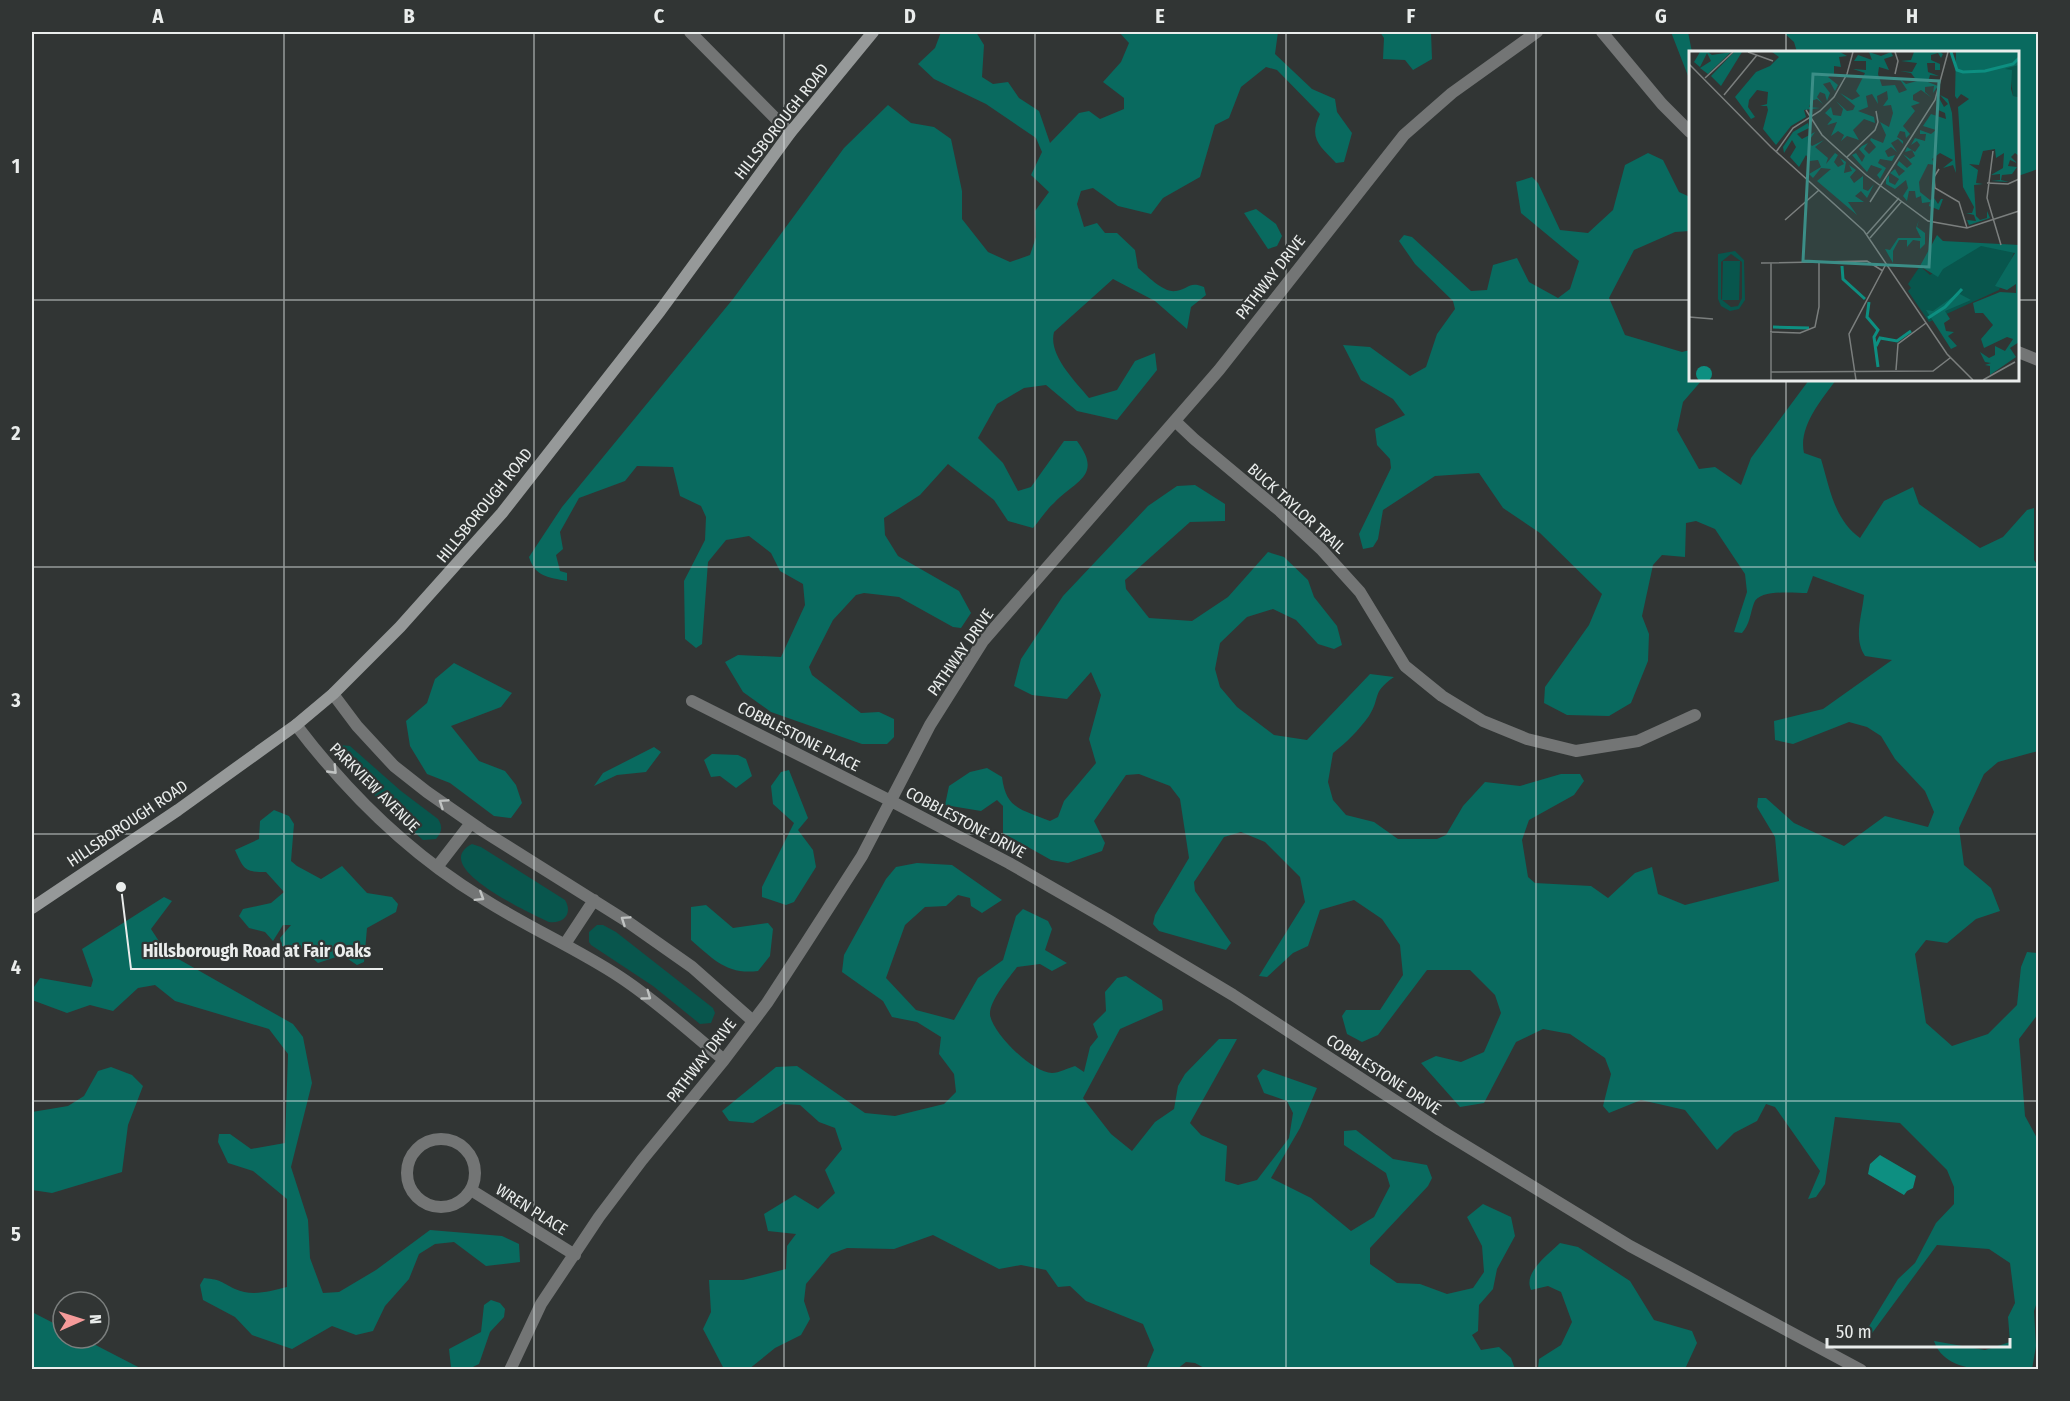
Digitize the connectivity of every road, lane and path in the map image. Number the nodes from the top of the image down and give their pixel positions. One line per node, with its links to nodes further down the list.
1 (690, 32): 6 (street)
2 (873, 32): 6 (main road, HILLSBOROUGH ROAD)
3 (1537, 32): 9 (street, PATHWAY DRIVE)
4 (1602, 32): 5 (street)
5 (1689, 131)
6 (790, 133): 10 (main road, HILLSBOROUGH ROAD)
7 (2019, 352): 8 (street)
8 (2038, 360)
9 (1175, 421): 12 (street, BUCK TAYLOR TRAIL); 14 (street, PATHWAY DRIVE)
10 (333, 694): 13 (main road, HILLSBOROUGH ROAD); 15 (street, PARKVIEW AVENUE, one-way to 10)
11 (692, 701): 14 (street, COBBLESTONE PLACE)
12 (1695, 715)
13 (296, 725): 16 (street, PARKVIEW AVENUE, one-way to 16); 18 (main road, HILLSBOROUGH ROAD)
14 (891, 801): 20 (street, PATHWAY DRIVE); 25 (street, COBBLESTONE DRIVE)
15 (471, 823): 16 (street); 17 (street, PARKVIEW AVENUE)
16 (437, 867): 19 (street, PARKVIEW AVENUE, one-way to 19)
17 (594, 900): 19 (street); 20 (street, PARKVIEW AVENUE, one-way to 17)
18 (32, 908)
19 (565, 944): 21 (street, PARKVIEW AVENUE, one-way to 21)
20 (753, 1021): 21 (street, PATHWAY DRIVE)
21 (724, 1060): 23 (street, PATHWAY DRIVE)
22 (471, 1190): 22 (street, WREN PLACE); 23 (street, WREN PLACE)
23 (575, 1255): 24 (street, PATHWAY DRIVE)
24 (510, 1370)
25 (1861, 1370)

